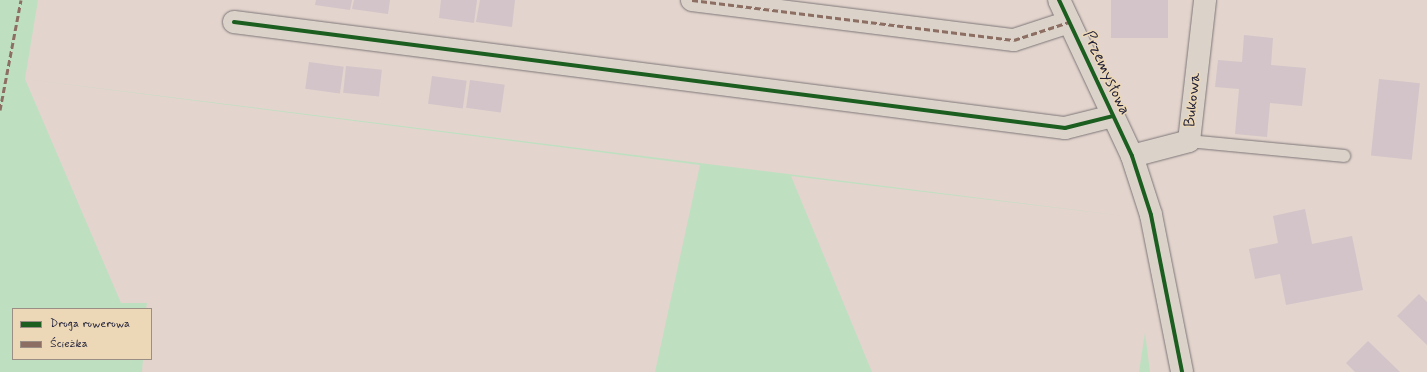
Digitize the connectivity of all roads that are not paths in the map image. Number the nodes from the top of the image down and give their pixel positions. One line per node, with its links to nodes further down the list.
1 (692, 0): 5 (street)
2 (1059, 0): 5 (street, Przemysłowa)
3 (1205, 0): 7 (street, Bukowa)
4 (234, 22): 6 (street)
5 (1069, 22): 6 (street, Przemysłowa)
6 (1113, 116): 8 (street, Przemysłowa)
7 (1189, 141): 8 (street, Bukowa); 9 (lane)
8 (1132, 156): 10 (street, Przemysłowa)
9 (1344, 156)
10 (1182, 372)

